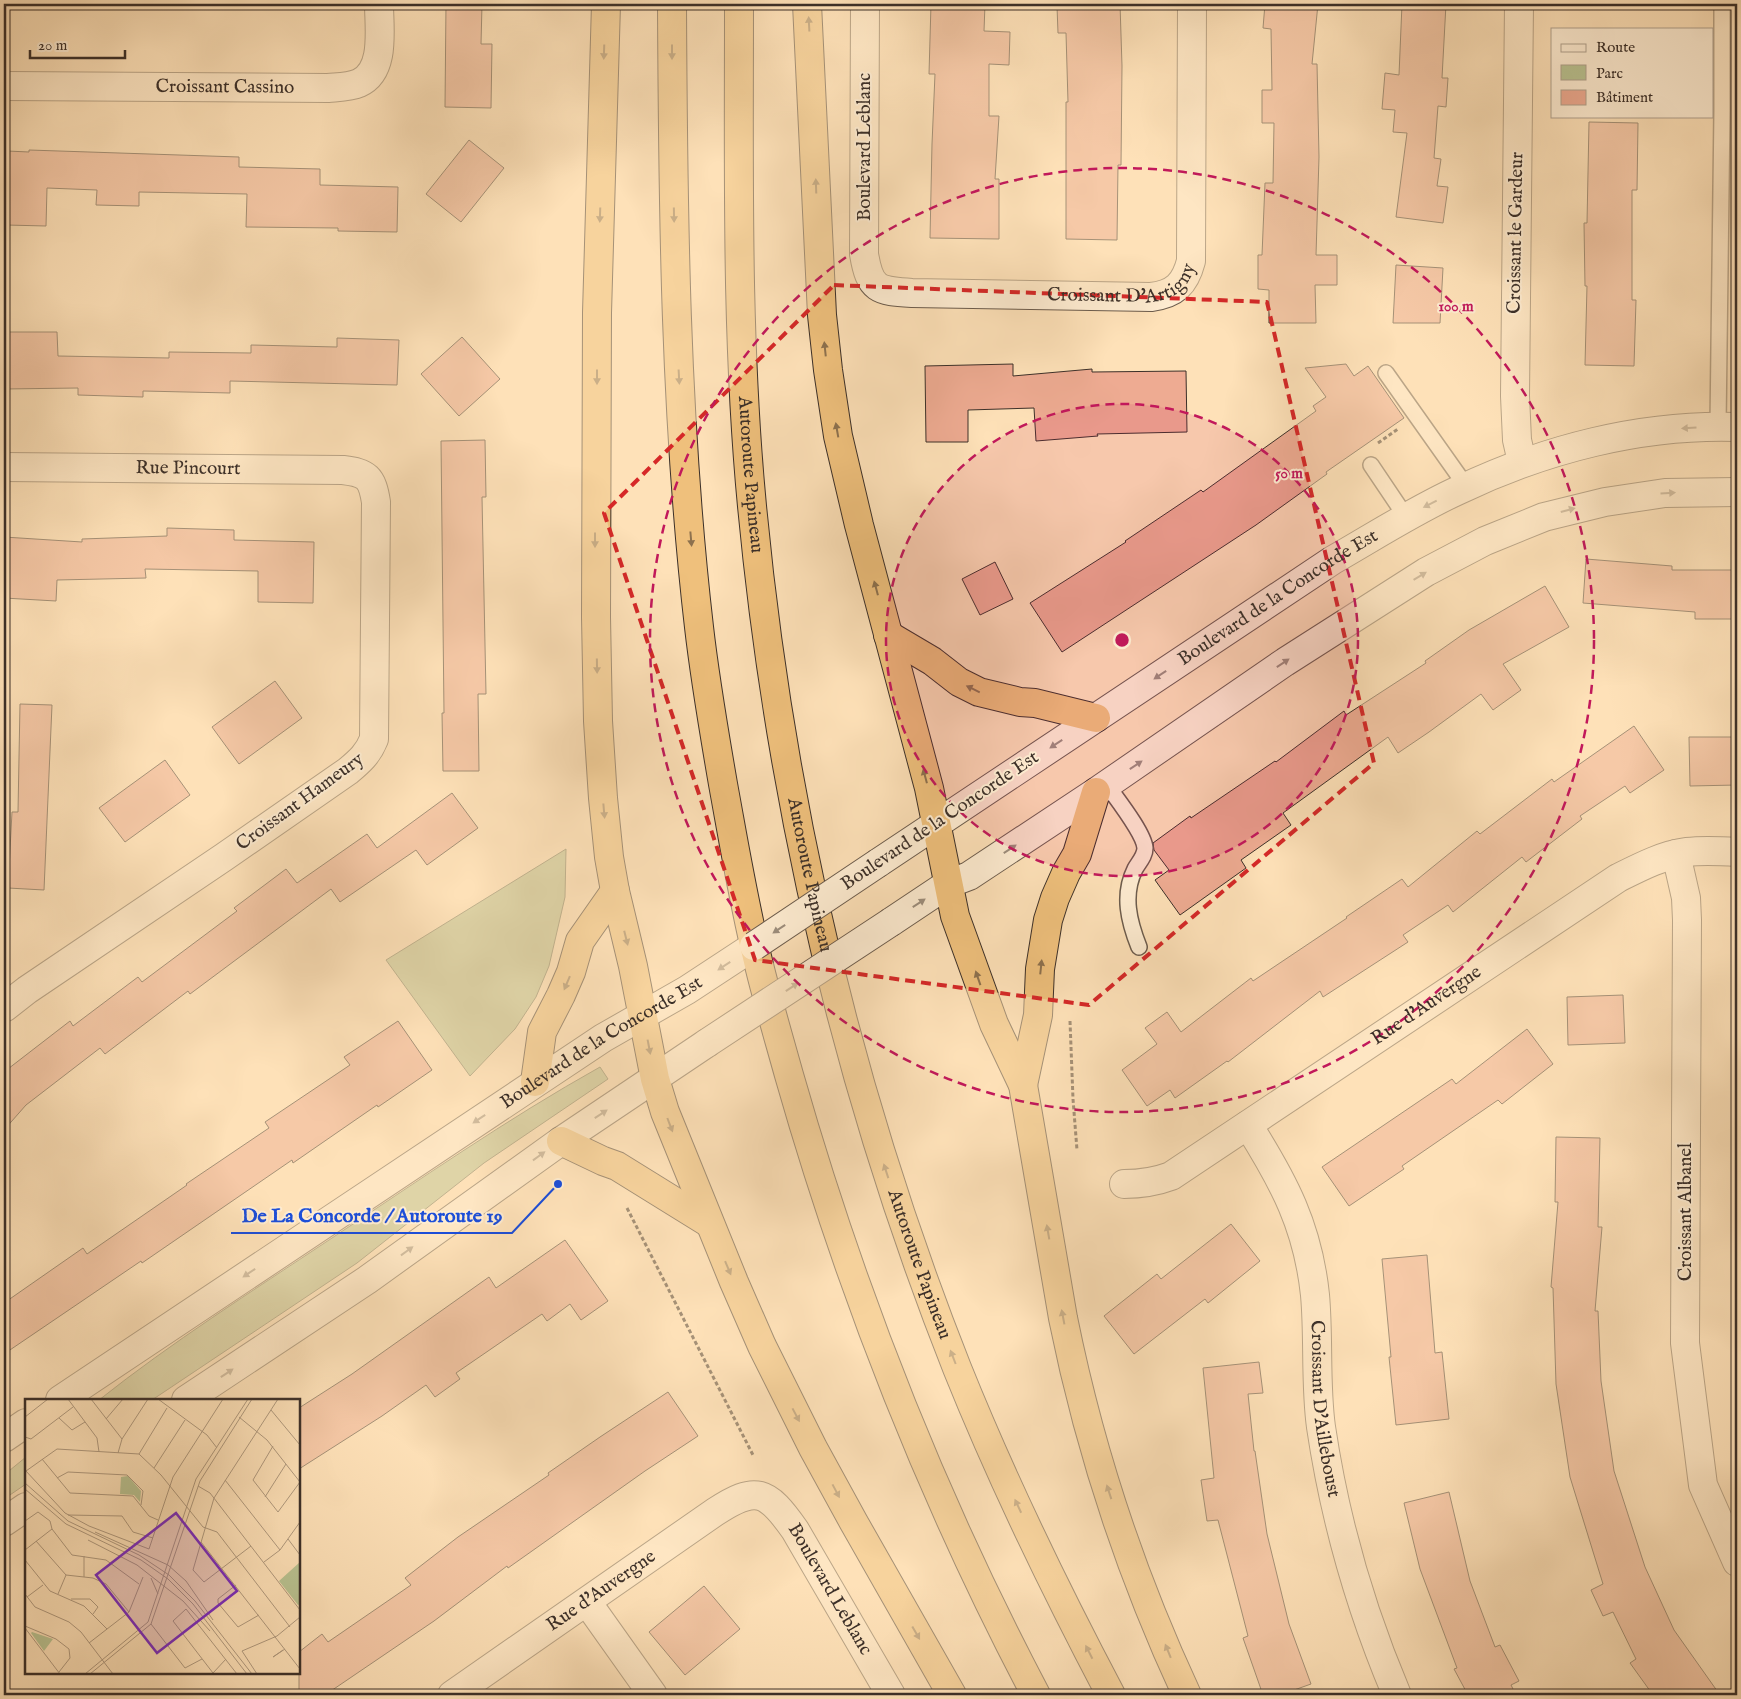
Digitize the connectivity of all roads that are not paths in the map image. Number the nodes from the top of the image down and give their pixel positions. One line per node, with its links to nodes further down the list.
1 (379, 4): 10 (street, Croissant Cassino)
2 (606, 4): 29 (highway, one-way to 29)
3 (672, 4): 53 (highway, one-way to 53)
4 (739, 4): 54 (highway, Autoroute Papineau, one-way to 4)
5 (808, 4): 22 (highway, one-way to 5)
6 (865, 4): 12 (street, Boulevard Leblanc)
7 (1192, 4): 12 (street, Croissant D'Artigny)
8 (1519, 4): 15 (street, Croissant le Gardeur)
9 (1722, 4): 11 (lane)
10 (4, 86)
11 (1730, 110): 14 (lane)
12 (877, 287)
13 (1386, 372): 19 (lane)
14 (1728, 427): 15 (street, Boulevard de la Concorde Est, one-way to 15)
15 (1522, 462): 19 (street, Boulevard de la Concorde Est)
16 (1371, 465): 21 (lane)
17 (4, 467): 18 (street, Rue Pincourt)
18 (369, 479): 31 (street, Croissant Hameury)
19 (1466, 486): 21 (street, Boulevard de la Concorde Est, one-way to 21)
20 (1737, 492): 24 (street, one-way to 20)
21 (1406, 517): 23 (street, Boulevard de la Concorde Est, one-way to 23)
22 (888, 635): 23 (highway, one-way to 22); 25 (highway, one-way to 22)
23 (1096, 718): 25 (street, Boulevard de la Concorde Est, one-way to 25)
24 (1101, 789): 28 (street, one-way to 24); 30 (lane); 35 (highway, one-way to 24)
25 (936, 824): 28 (highway); 32 (street, Boulevard de la Concorde Est, one-way to 32, bridge)
26 (1737, 852): 27 (street, Rue d'Auvergne)
27 (1676, 854): 36 (street, Rue d'Auvergne); 47 (street, Croissant Albanel)
28 (948, 884): 33 (street, one-way to 28, bridge); 35 (highway, one-way to 28)
29 (615, 891): 32 (highway, one-way to 32); 34 (highway, one-way to 34)
30 (1139, 948)
31 (4, 1008)
32 (643, 1016): 33 (highway, one-way to 33); 34 (street, Boulevard de la Concorde Est)
33 (656, 1079): 37 (street, one-way to 33); 39 (highway, one-way to 39)
34 (534, 1082): 40 (street, Boulevard de la Concorde Est, one-way to 40)
35 (1023, 1085): 55 (highway, one-way to 35)
36 (1248, 1125): 38 (street, Rue d'Auvergne); 56 (street, Croissant D'Ailleboust)
37 (560, 1140): 39 (highway); 41 (street, one-way to 37)
38 (1124, 1184)
39 (709, 1223): 52 (highway, one-way to 52)
40 (61, 1399)
41 (188, 1399)
42 (25, 1424): 43 (street)
43 (4, 1438)
44 (755, 1494): 48 (street, Rue d'Auvergne); 51 (street, Boulevard Leblanc)
45 (25, 1508): 46 (street)
46 (4, 1522)
47 (1737, 1562)
48 (587, 1602): 49 (street, Rue d'Auvergne); 50 (street)
49 (452, 1695)
50 (653, 1695)
51 (891, 1695)
52 (952, 1695)
53 (1036, 1695)
54 (1111, 1695)
55 (1187, 1695)
56 (1397, 1695)

